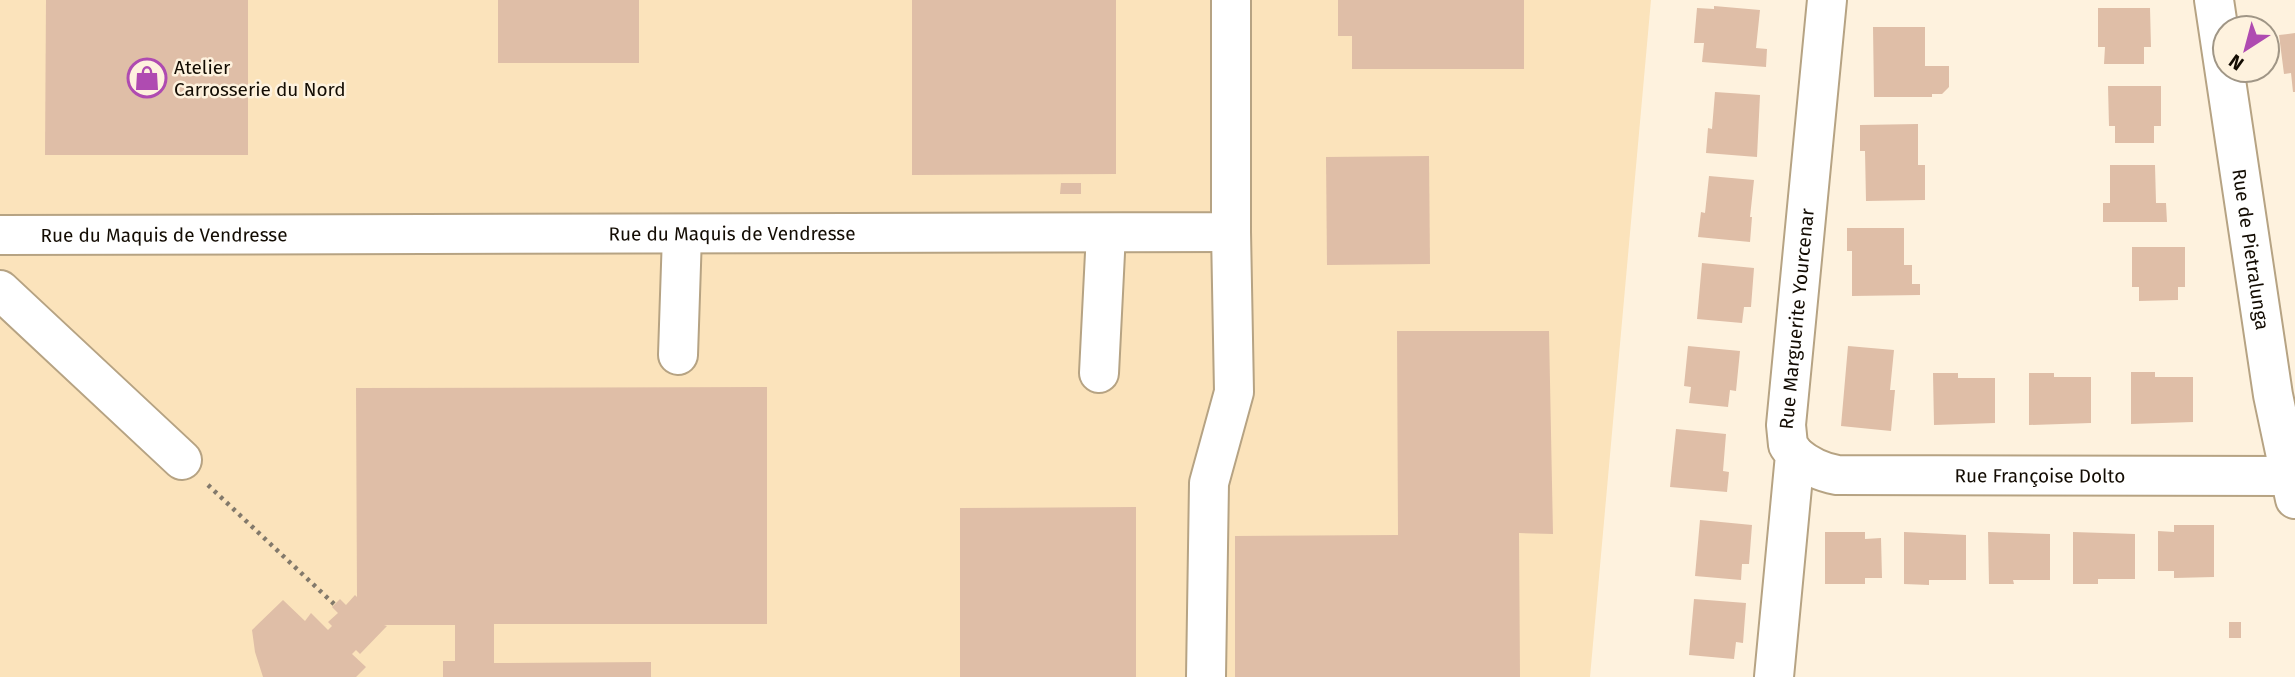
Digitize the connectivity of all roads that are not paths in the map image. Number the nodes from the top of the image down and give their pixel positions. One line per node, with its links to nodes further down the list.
1 (1231, 0): 4 (street)
2 (1827, 0): 11 (street, Rue Marguerite Yourcenar)
3 (2214, 0): 13 (street, Rue de Pietralunga)
4 (1231, 232): 5 (street, Rue du Maquis de Vendresse); 14 (street)
5 (1106, 233): 7 (street, Rue du Maquis de Vendresse); 10 (street)
6 (0, 234): 7 (street, Rue du Maquis de Vendresse)
7 (682, 235): 9 (street)
8 (0, 290): 12 (street)
9 (678, 355)
10 (1099, 373)
11 (1795, 455): 13 (street, Rue Françoise Dolto); 15 (street, Rue Marguerite Yourcenar)
12 (182, 460)
13 (2292, 488)
14 (1206, 677)
15 (1774, 677)

